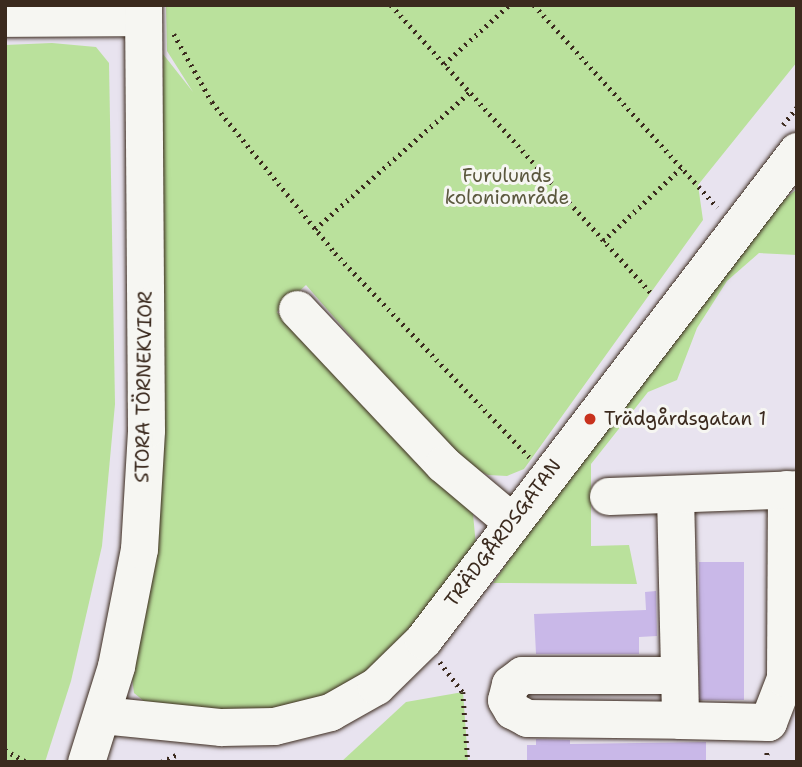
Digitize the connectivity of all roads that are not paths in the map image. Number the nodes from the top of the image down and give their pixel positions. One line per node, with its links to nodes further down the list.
1 (153, 17): 2 (street); 10 (street, STORA TÖRNEKVIOR)
2 (5, 18)
3 (797, 151): 8 (street, TRÄDGÅRDSGATAN)
4 (297, 309): 8 (street)
5 (791, 489): 6 (street); 11 (street)
6 (675, 494): 7 (street); 9 (street)
7 (608, 496)
8 (512, 522): 10 (street, TRÄDGÅRDSGATAN)
9 (679, 674): 11 (street); 11 (street)
10 (102, 715): 12 (street, STORA TÖRNEKVIOR)
11 (680, 720)
12 (86, 762)

